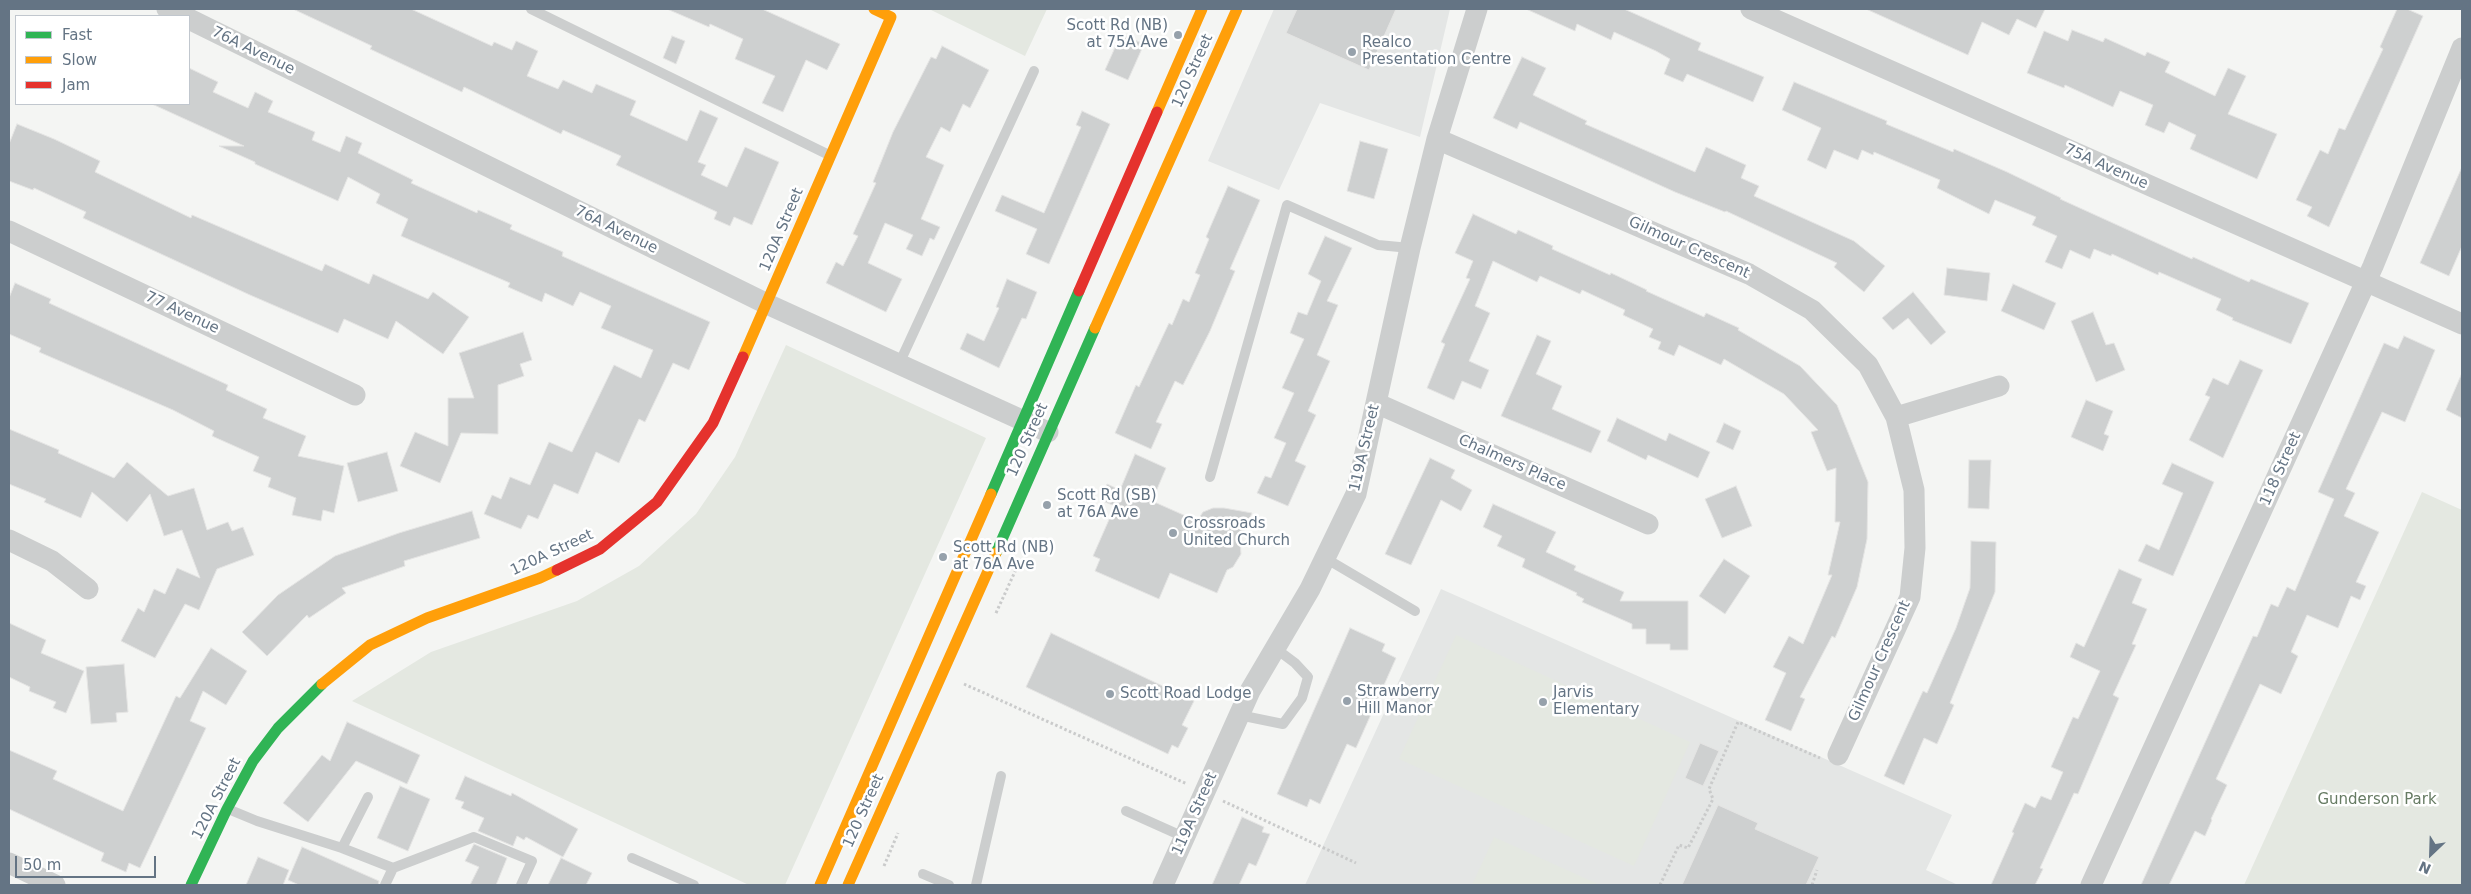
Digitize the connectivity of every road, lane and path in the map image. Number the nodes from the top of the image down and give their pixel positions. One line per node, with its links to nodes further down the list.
1 (168, 9): 8 (street)
2 (532, 9): 13 (lane)
3 (874, 9): 13 (main road, 120A Street)
4 (1202, 9): 24 (main road, 120 Street)
5 (1237, 9): 25 (main road, 120 Street)
6 (1477, 9): 12 (street, 119A Street)
7 (1751, 9): 16 (street, 75A Avenue)
8 (181, 15)
9 (190, 19): 17 (street, 76A Avenue)
10 (2462, 48): 16 (street, 118 Street)
11 (1034, 71): 19 (lane)
12 (1437, 139): 15 (street, 119A Street); 23 (street, Gilmour Crescent)
13 (831, 155): 17 (main road, 120A Street)
14 (9, 231): 21 (street, 77 Avenue)
15 (1410, 248): 22 (street, 119A Street); 26 (lane)
16 (2366, 282): 18 (street, 75A Avenue); 62 (street, 118 Street)
17 (767, 304): 19 (street, 76A Avenue); 40 (main road, 120A Street)
18 (2462, 324)
19 (899, 364): 24 (street, 76A Avenue)
20 (1999, 386): 23 (street)
21 (355, 395)
22 (1376, 403): 27 (street, Chalmers Place); 29 (street, 119A Street)
23 (1896, 417): 35 (street, Gilmour Crescent)
24 (1024, 422): 25 (street, 76A Avenue); 55 (main road, 120 Street)
25 (1048, 432): 56 (main road, 120 Street)
26 (1210, 477)
27 (1648, 524)
28 (9, 540): 30 (street)
29 (1325, 558): 31 (lane); 32 (street, 119A Street)
30 (88, 589)
31 (1415, 611)
32 (1275, 648): 34 (street, 119A Street); 34 (lane)
33 (964, 684): 37 (path)
34 (1239, 715): 42 (street, 119A Street)
35 (1838, 755): 60 (path)
36 (1001, 776): 58 (lane)
37 (1188, 784)
38 (368, 797): 43 (lane)
39 (1217, 798): 46 (path)
40 (227, 809): 43 (lane); 51 (main road, 120A Street)
41 (1126, 811): 42 (lane)
42 (1184, 837): 59 (street, 119A Street)
43 (342, 848): 47 (lane)
44 (632, 858): 54 (lane)
45 (9, 863): 50 (street)
46 (1356, 863)
47 (393, 868): 52 (lane); 53 (lane)
48 (1817, 870): 61 (path)
49 (923, 874): 57 (lane)
50 (55, 885)
51 (191, 885)
52 (385, 885)
53 (521, 885)
54 (694, 885)
55 (820, 885)
56 (848, 885)
57 (949, 885)
58 (976, 885)
59 (1163, 885)
60 (1660, 885)
61 (1812, 885)
62 (2091, 885)

